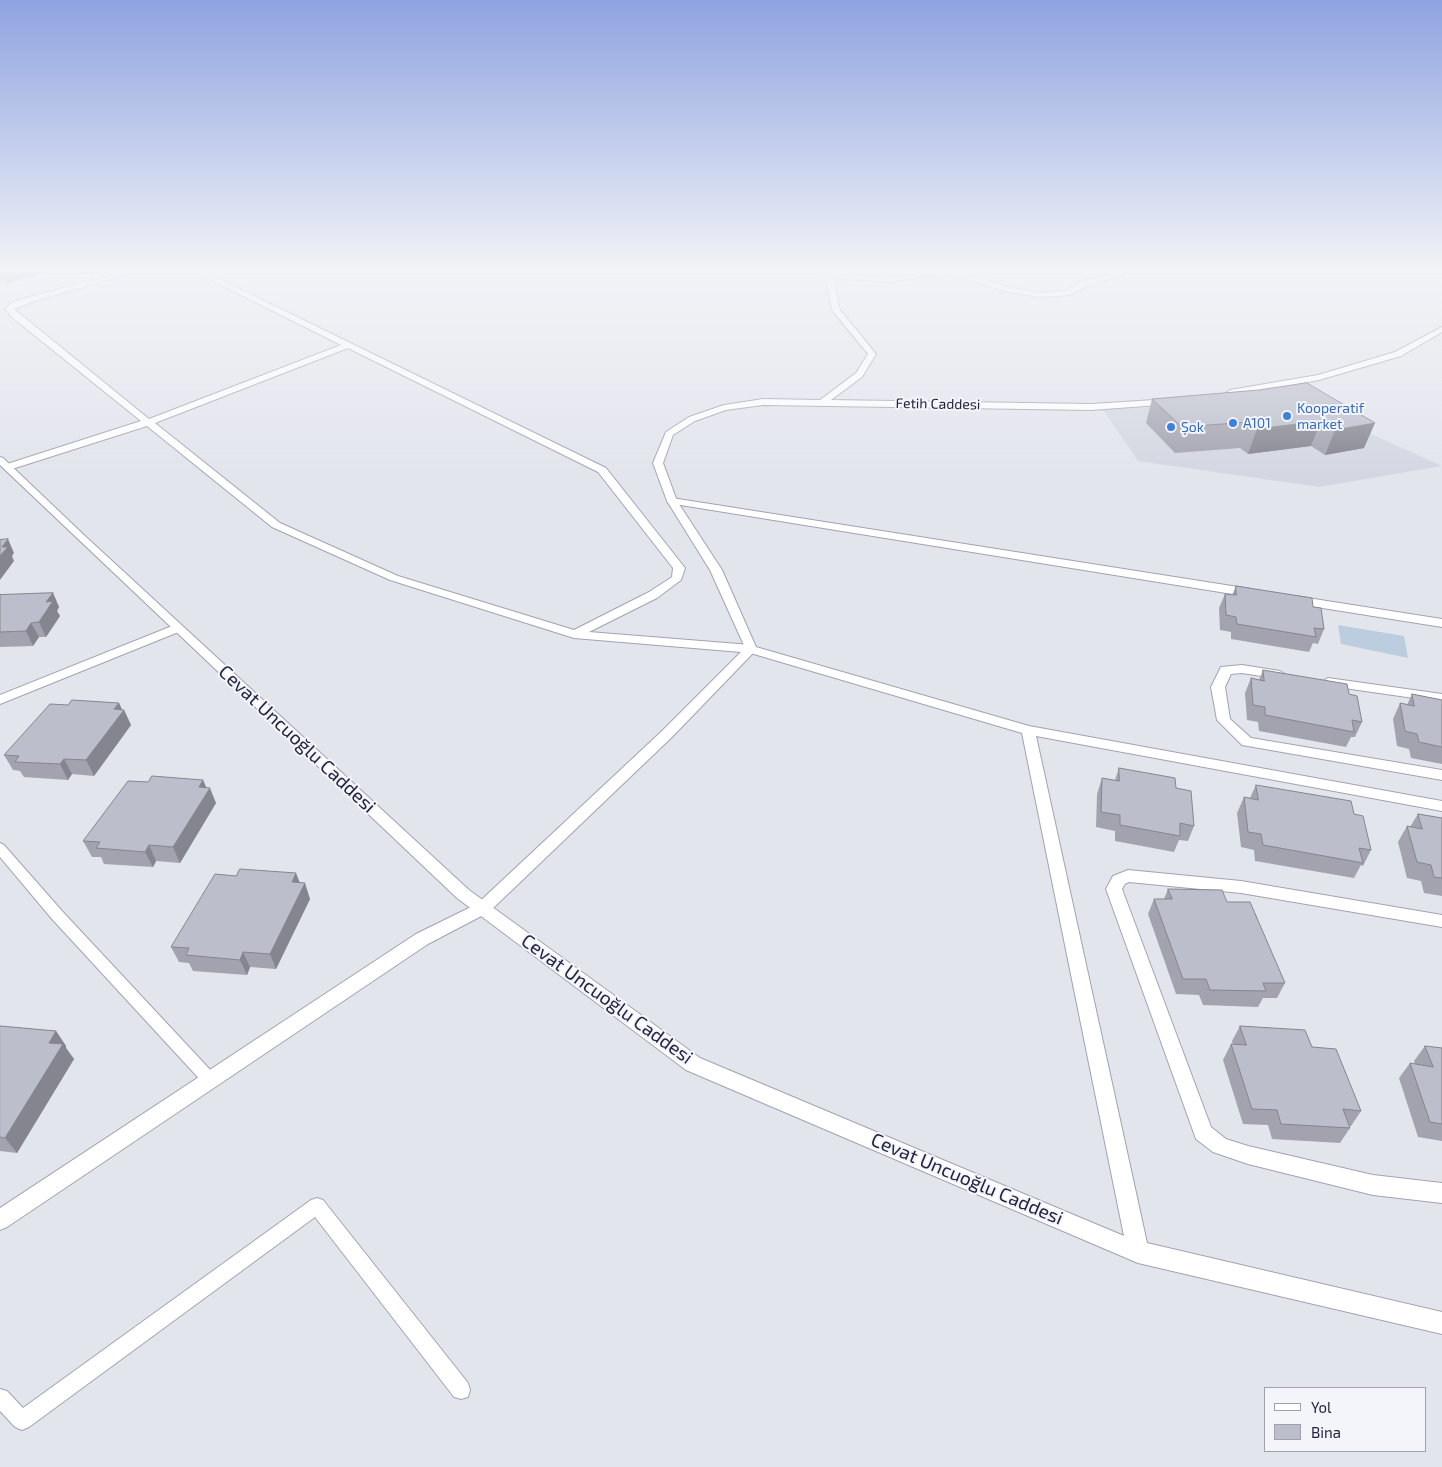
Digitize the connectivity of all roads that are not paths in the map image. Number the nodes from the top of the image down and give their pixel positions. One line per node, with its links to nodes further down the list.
1 (42, 336): 9 (street)
2 (333, 336): 5 (street)
3 (858, 336): 8 (street)
4 (1429, 336): 6 (street)
5 (349, 344): 9 (street); 16 (street)
6 (1224, 394)
7 (1178, 401): 8 (street, Fetih Caddesi)
8 (823, 402): 11 (street, Fetih Caddesi)
9 (149, 422): 10 (street); 16 (street)
10 (4, 464): 15 (street, Cevat Uncuoğlu Caddesi)
11 (672, 501): 12 (street); 17 (street, Fetih Caddesi)
12 (1264, 595)
13 (1284, 598): 14 (street)
14 (1442, 623)
15 (177, 628): 21 (street); 26 (street, Cevat Uncuoğlu Caddesi)
16 (574, 634): 17 (street)
17 (751, 649): 22 (street); 26 (street)
18 (1289, 676): 23 (street)
19 (1318, 680): 20 (street)
20 (1442, 698)
21 (0, 700)
22 (1028, 730): 24 (street); 31 (street)
23 (1442, 775)
24 (1442, 806)
25 (0, 848): 28 (lane)
26 (483, 908): 28 (street); 31 (street, Cevat Uncuoğlu Caddesi)
27 (1442, 921): 29 (street)
28 (210, 1080): 30 (street)
29 (1442, 1193)
30 (0, 1220)
31 (1138, 1252): 32 (street, Cevat Uncuoğlu Caddesi)
32 (1442, 1323)
33 (461, 1390): 34 (lane)
34 (0, 1398)

